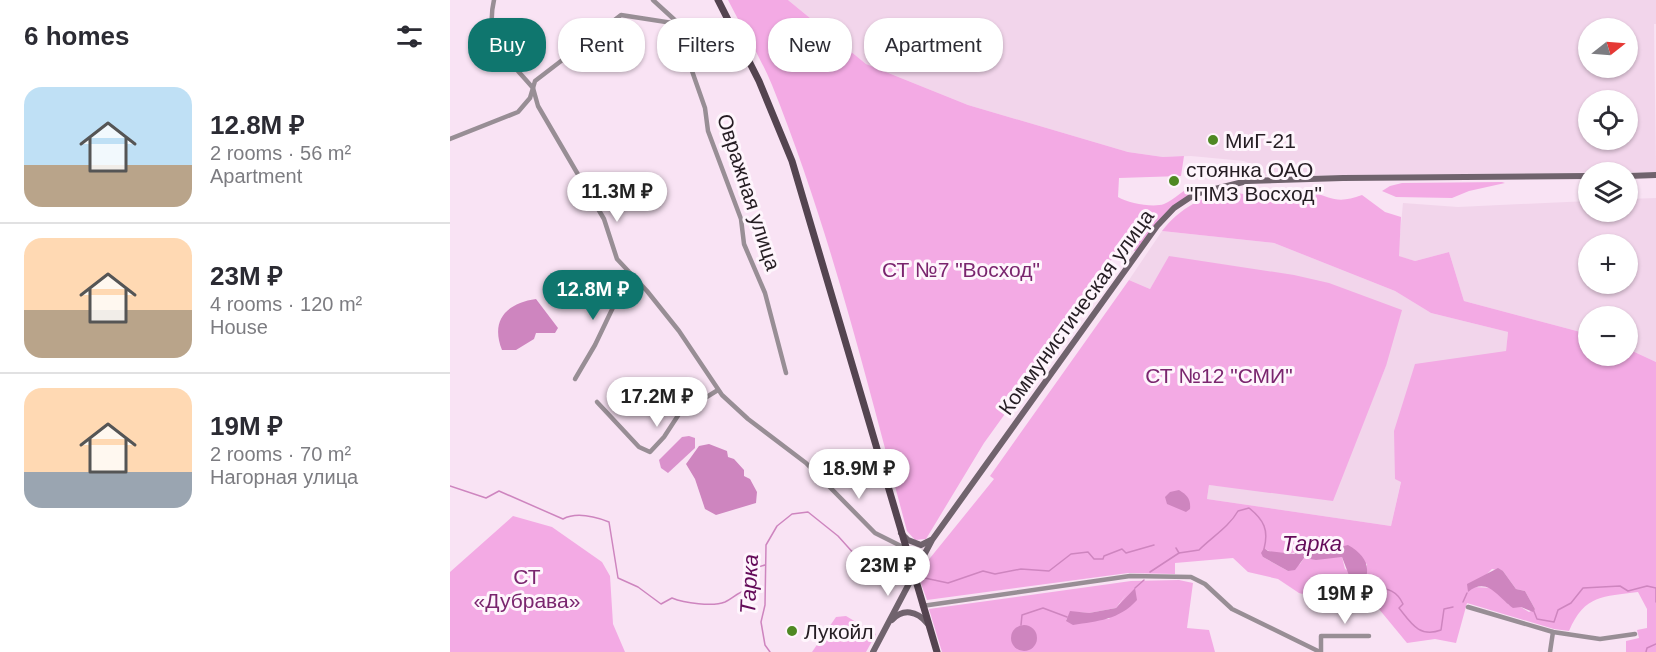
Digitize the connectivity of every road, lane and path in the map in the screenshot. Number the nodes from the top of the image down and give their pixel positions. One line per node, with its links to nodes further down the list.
1 (494, 0): 9 (street)
2 (652, 0): 4 (street)
3 (718, 0): 5 (main road)
4 (672, 18)
5 (727, 18)
6 (657, 20): 9 (street)
7 (692, 72): 15 (street, Овражная улица)
8 (753, 72): 19 (main road)
9 (533, 88): 10 (street); 14 (street)
10 (450, 139)
11 (1656, 175): 13 (main road)
12 (1578, 176): 20 (main road, Коммунистическая улица)
13 (1638, 176)
14 (629, 274): 16 (street); 17 (street)
15 (786, 373)
16 (575, 379)
17 (718, 390): 18 (street); 21 (street)
18 (597, 402)
19 (900, 532): 20 (main road); 21 (main road)
20 (932, 540): 22 (main road, Коммунистическая улица)
21 (905, 548): 22 (main road)
22 (912, 575): 23 (main road); 26 (main road, Коммунистическая улица)
23 (922, 606): 25 (main road); 32 (street)
24 (1468, 607): 27 (street)
25 (927, 623): 26 (main road); 31 (main road)
26 (885, 630): 30 (main road, Коммунистическая улица)
27 (1553, 632): 28 (street); 33 (street)
28 (1635, 634)
29 (1369, 636): 32 (street)
30 (873, 652)
31 (937, 652)
32 (1320, 652)
33 (1550, 652)

